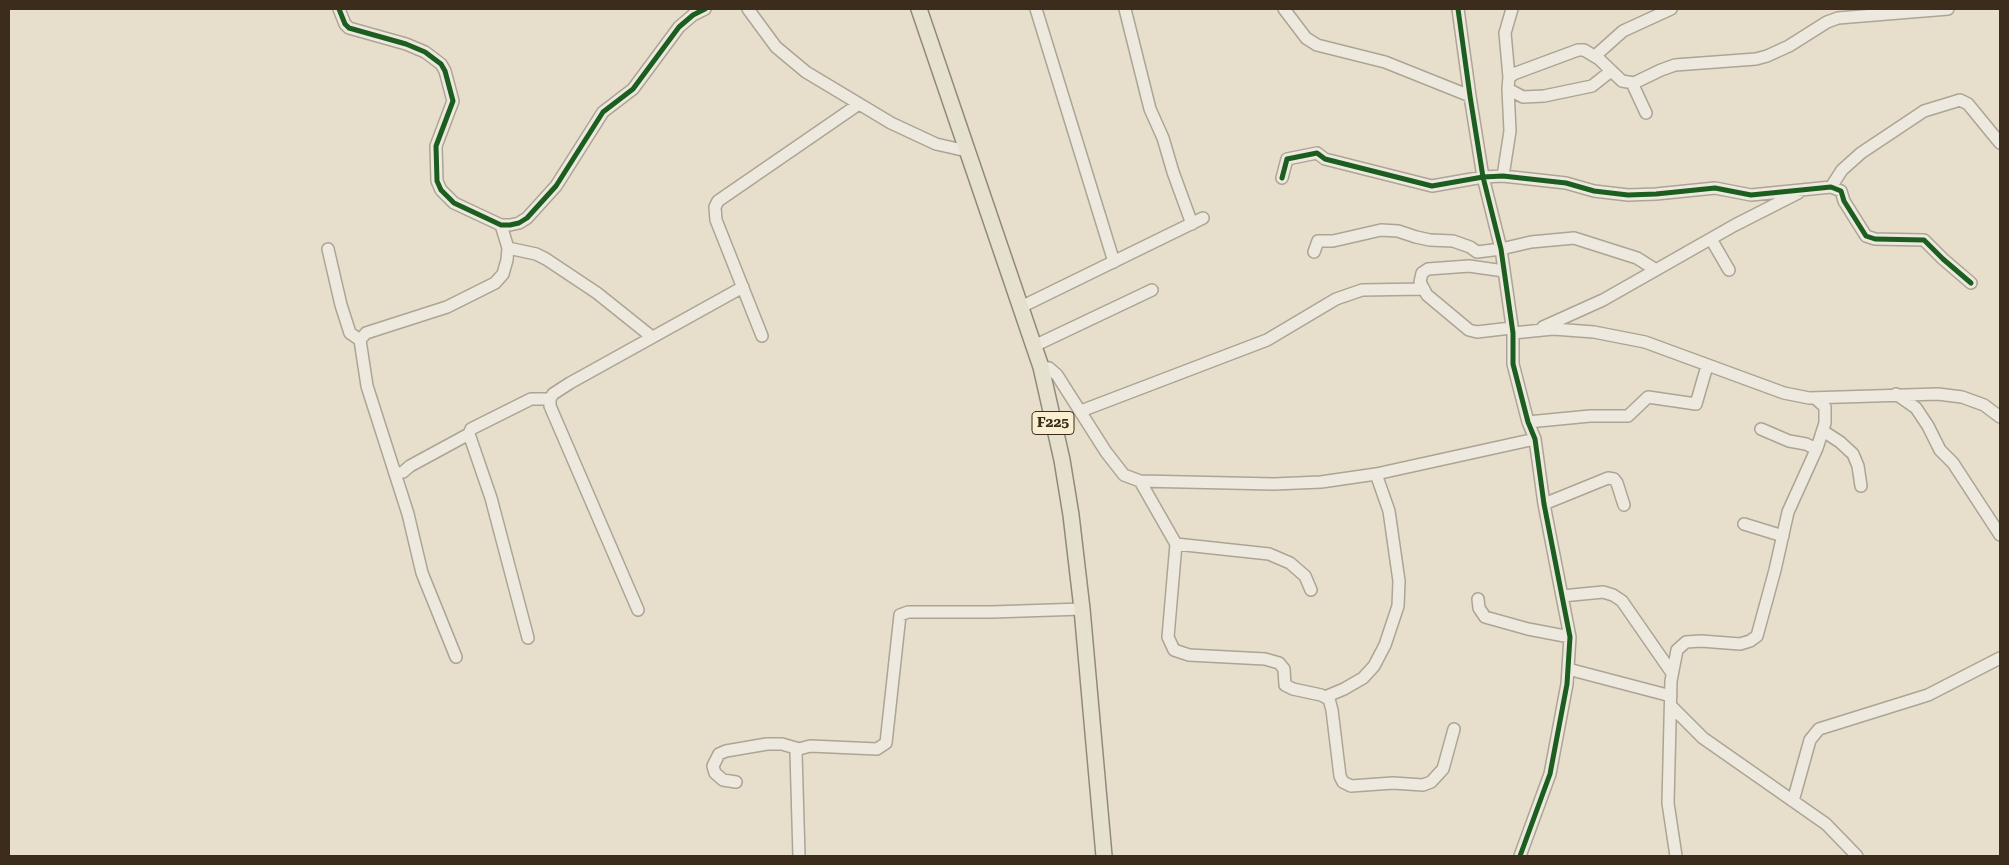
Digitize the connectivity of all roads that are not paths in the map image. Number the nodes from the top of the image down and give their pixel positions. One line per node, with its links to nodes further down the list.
1 (339, 9): 27 (street)
2 (705, 9): 27 (street)
3 (748, 9): 18 (street)
4 (919, 9): 21 (main road, F225)
5 (1036, 9): 33 (street)
6 (1125, 9): 33 (street)
7 (1284, 9): 17 (street)
8 (1458, 9): 17 (street)
9 (1512, 9): 15 (street)
10 (1671, 9): 13 (street)
11 (1934, 9): 12 (street); 16 (street)
12 (1948, 9)
13 (1595, 56): 14 (street); 15 (street)
14 (1611, 70): 15 (street); 16 (street)
15 (1508, 83): 22 (street)
16 (1632, 83): 19 (street)
17 (1470, 96): 24 (street)
18 (859, 104): 21 (street); 38 (street)
19 (1646, 113)
20 (2000, 143): 25 (street)
21 (967, 151): 41 (main road, F225)
22 (1504, 176): 24 (street); 26 (street)
23 (1282, 178): 24 (street)
24 (1484, 178): 31 (street)
25 (1831, 186): 26 (street); 37 (street)
26 (1805, 190): 28 (street)
27 (501, 225): 29 (street)
28 (1711, 239): 34 (street); 35 (street)
29 (508, 248): 45 (street); 46 (street)
30 (328, 249): 46 (street)
31 (1501, 249): 32 (street); 34 (street); 36 (street)
32 (1314, 252)
33 (1114, 262): 41 (street)
34 (1656, 270): 43 (street)
35 (1730, 270)
36 (1504, 271): 39 (street); 42 (street)
37 (1971, 283)
38 (742, 287): 44 (street); 45 (street)
39 (1424, 288): 42 (street); 53 (street)
40 (1152, 290): 47 (street)
41 (1020, 307): 47 (main road, F225)
42 (1512, 331): 43 (street); 55 (street)
43 (1534, 331): 49 (street)
44 (762, 336)
45 (652, 337): 52 (street)
46 (360, 340): 61 (street)
47 (1034, 346): 48 (main road, F225)
48 (1041, 366): 53 (street); 75 (main road, F225)
49 (1707, 366): 51 (street); 55 (street)
50 (1896, 394): 51 (street); 54 (street); 68 (street)
51 (1815, 398): 57 (street)
52 (550, 399): 58 (street); 74 (street)
53 (1081, 412): 63 (street)
54 (2000, 417)
55 (1528, 422): 59 (street)
56 (1761, 429): 60 (street)
57 (1823, 431): 60 (street); 64 (street)
58 (469, 434): 61 (street); 77 (street)
59 (1535, 439): 62 (street); 65 (street)
60 (1816, 449): 69 (street)
61 (395, 474): 78 (street)
62 (1376, 474): 63 (street); 82 (street)
63 (1140, 481): 70 (street)
64 (1861, 486)
65 (1544, 504): 66 (street); 72 (street)
66 (1624, 505)
67 (1744, 524): 69 (street)
68 (2000, 535)
69 (1782, 536): 81 (street)
70 (1176, 544): 71 (street); 82 (street)
71 (1311, 590)
72 (1562, 596): 76 (street); 81 (street)
73 (1478, 599): 76 (street)
74 (638, 610)
75 (1082, 610): 85 (street); 89 (main road, F225)
76 (1570, 637): 80 (street)
77 (528, 638)
78 (456, 657)
79 (2000, 658): 87 (street)
80 (1568, 669): 83 (street); 90 (street)
81 (1672, 673): 83 (street)
82 (1325, 697): 84 (street)
83 (1671, 701): 87 (street); 91 (street)
84 (1454, 728)
85 (799, 749): 86 (street); 88 (street)
86 (736, 782)
87 (1793, 801): 92 (street)
88 (799, 856)
89 (1104, 856)
90 (1520, 856)
91 (1676, 856)
92 (1857, 856)

